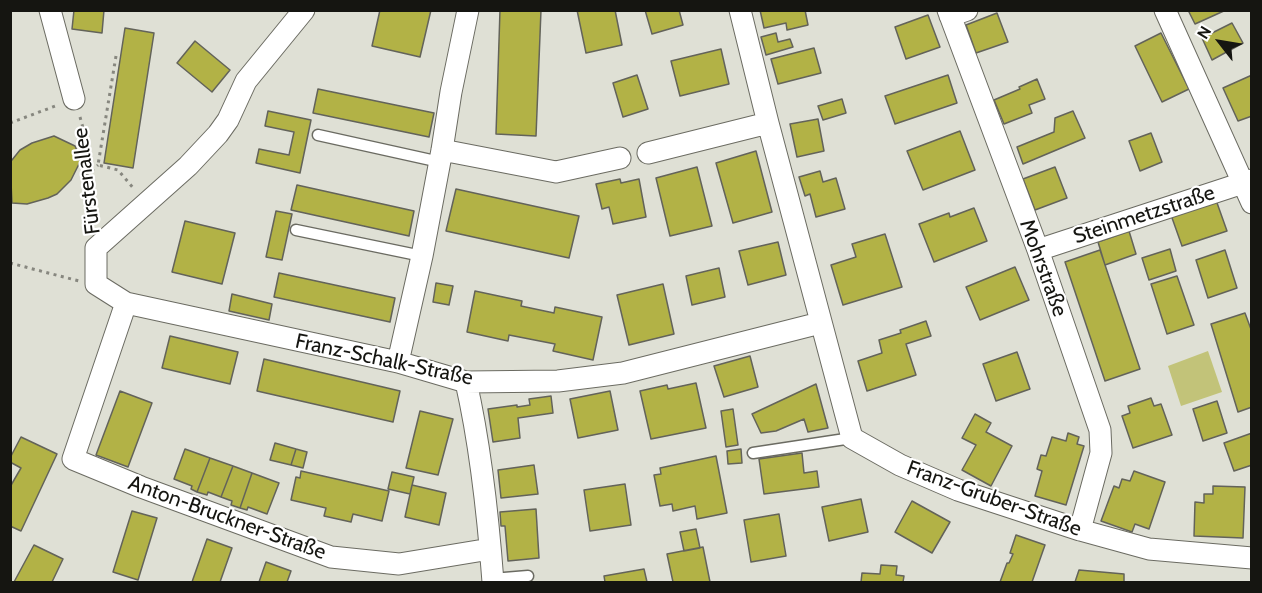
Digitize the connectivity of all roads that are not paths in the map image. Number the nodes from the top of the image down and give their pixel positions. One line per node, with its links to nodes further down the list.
1 (50, 10): 7 (street, Fürstenallee)
2 (304, 10): 18 (street)
3 (468, 10): 11 (street)
4 (740, 10): 8 (street)
5 (1165, 10): 13 (street)
6 (955, 12): 16 (street, Mohrstraße)
7 (74, 99)
8 (768, 123): 10 (street); 19 (street)
9 (318, 135): 11 (lane)
10 (648, 153)
11 (441, 156): 12 (street); 17 (street)
12 (620, 158)
13 (1248, 181): 14 (street); 16 (street, Steinmetzstraße)
14 (1251, 203)
15 (296, 230): 17 (lane)
16 (1038, 250): 24 (street, Mohrstraße)
17 (422, 256): 20 (street)
18 (126, 303): 20 (street, Franz-Schalk-Straße); 25 (street, Anton-Bruckner-Straße)
19 (820, 324): 21 (street, Franz-Schalk-Straße); 22 (street)
20 (398, 362): 21 (street, Franz-Schalk-Straße)
21 (466, 382): 25 (street)
22 (852, 438): 23 (lane); 24 (street, Franz-Gruber-Straße)
23 (753, 453)
24 (1080, 531): 26 (street, Franz-Gruber-Straße)
25 (490, 549): 28 (street)
26 (1251, 558)
27 (528, 576): 28 (lane)
28 (492, 581)

